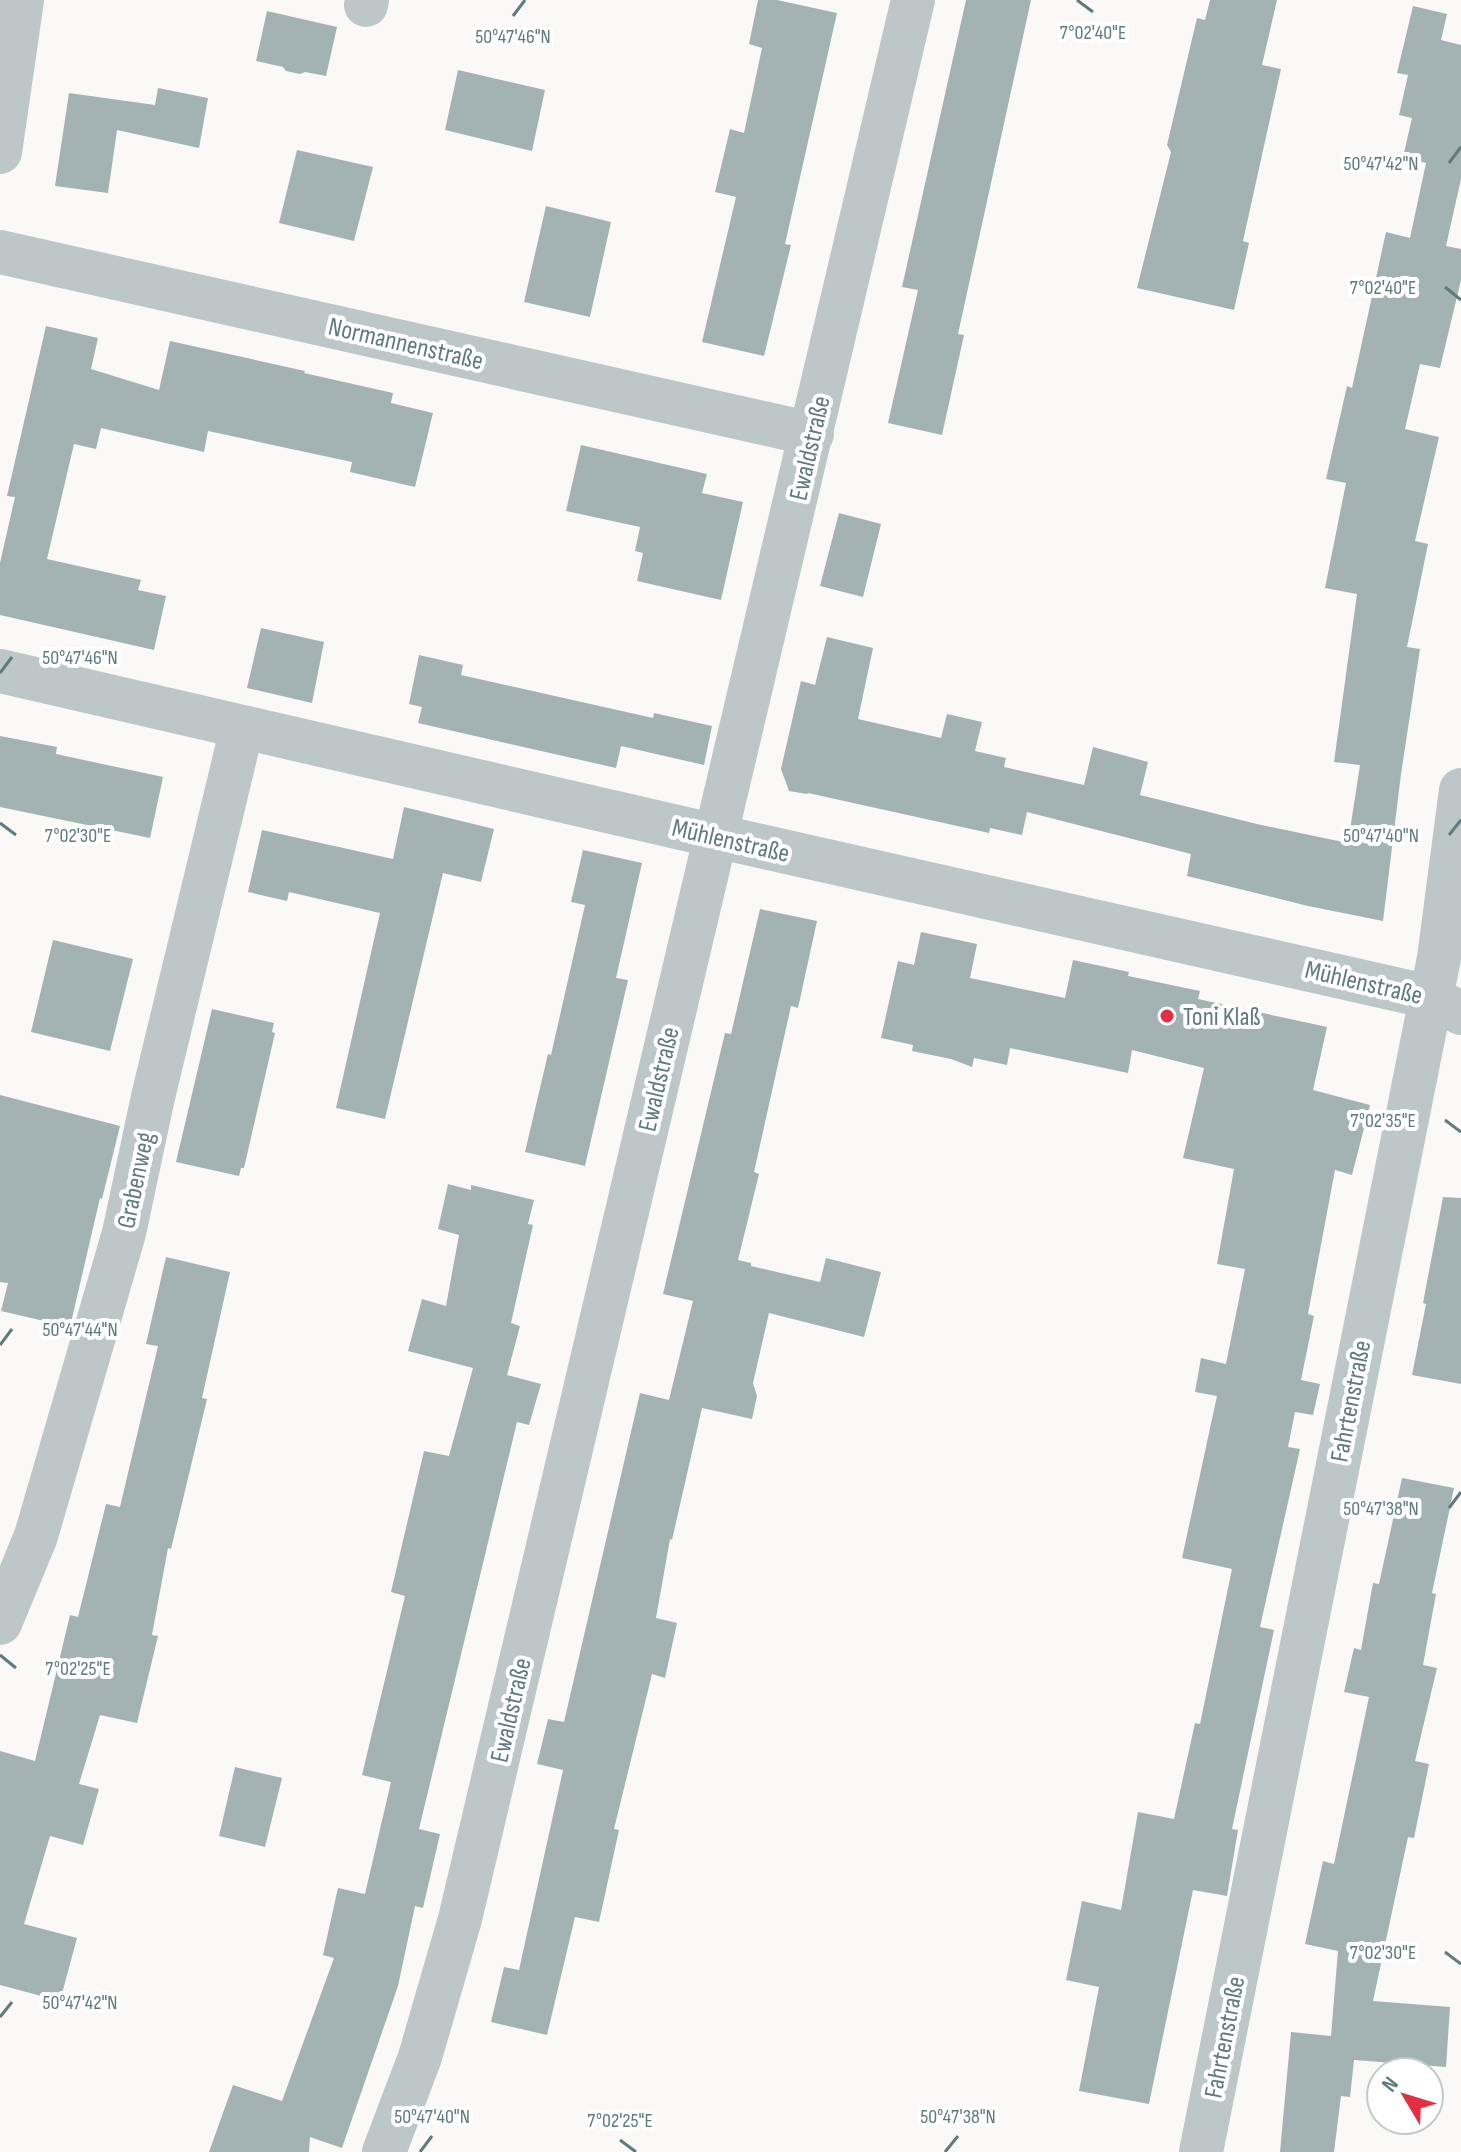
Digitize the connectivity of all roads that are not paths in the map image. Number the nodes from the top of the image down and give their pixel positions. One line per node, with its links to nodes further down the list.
1 (22, 0): 3 (street)
2 (913, 0): 5 (street, Ewaldstraße)
3 (0, 152)
4 (0, 252): 5 (street, Normannenstraße)
5 (812, 434): 9 (street, Ewaldstraße)
6 (0, 671): 7 (street, Mühlenstraße)
7 (242, 728): 9 (street, Mühlenstraße); 11 (street, Grabenweg)
8 (1461, 790): 10 (street, Fahrtenstraße)
9 (716, 836): 10 (street, Mühlenstraße); 12 (street, Ewaldstraße)
10 (1446, 1005): 13 (street, Fahrtenstraße)
11 (0, 1623)
12 (384, 2152)
13 (1201, 2152)

